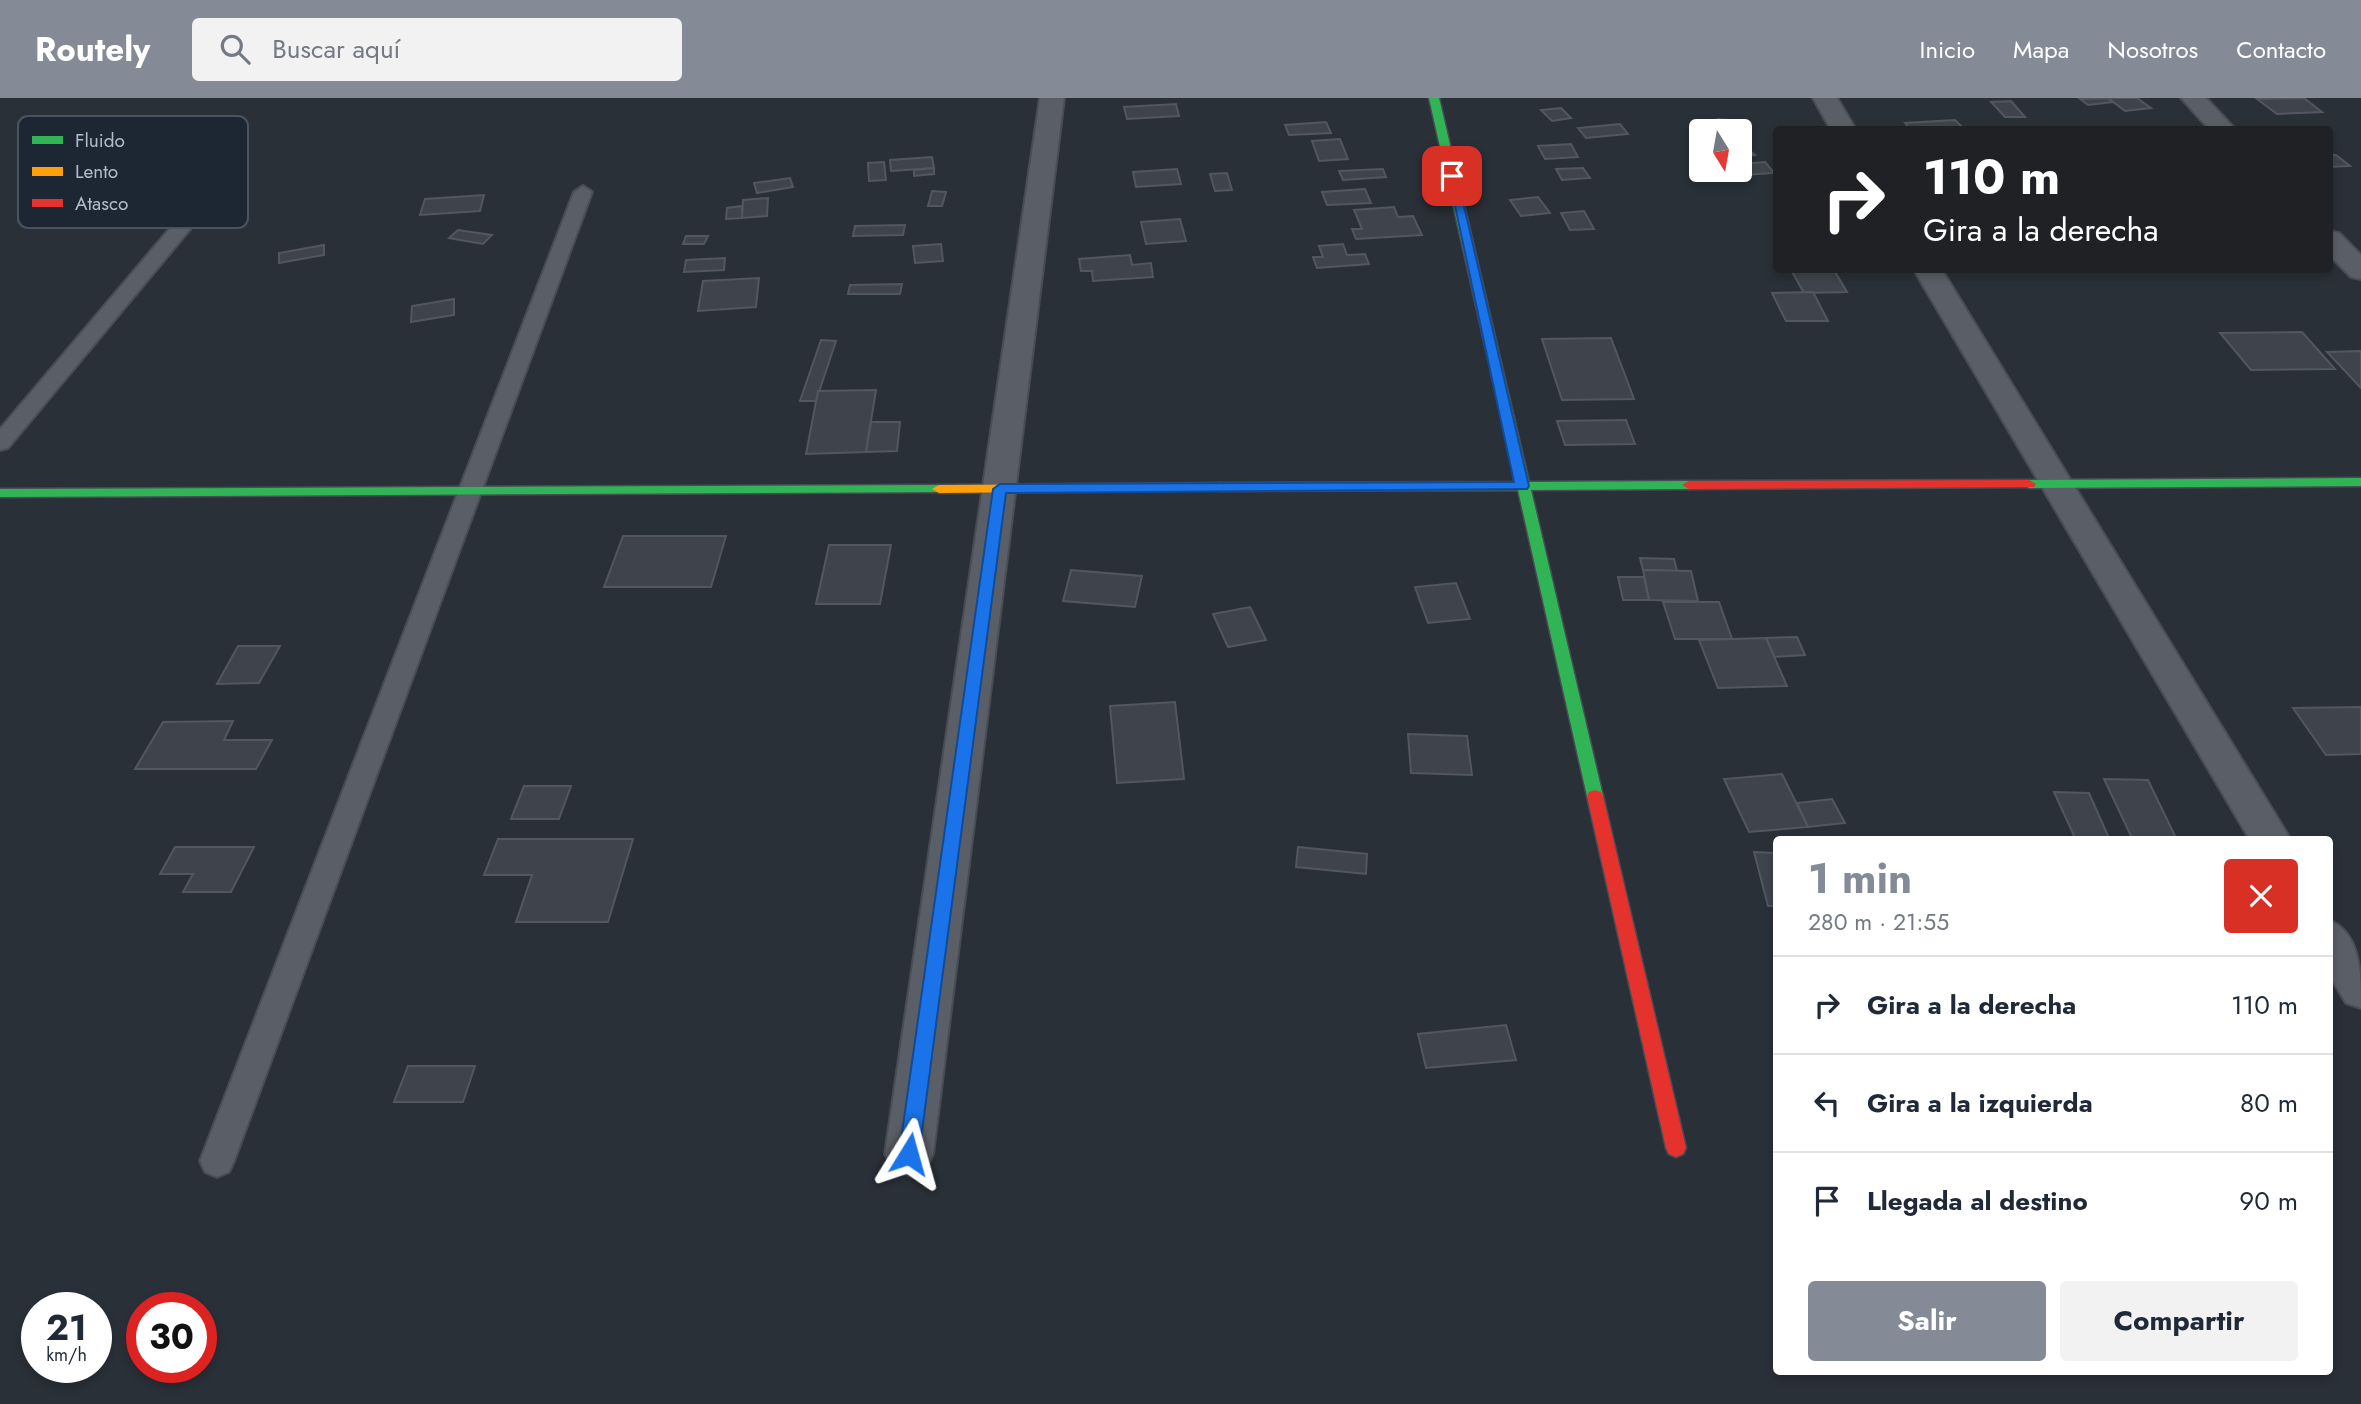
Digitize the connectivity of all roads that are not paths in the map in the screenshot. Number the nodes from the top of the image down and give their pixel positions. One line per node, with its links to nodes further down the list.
1 (1052, 98): 16 (street)
2 (1434, 98): 15 (street)
3 (1825, 98): 5 (street)
4 (2193, 98): 6 (street)
5 (1842, 126)
6 (2220, 126)
7 (583, 192): 17 (lane)
8 (181, 228): 12 (lane)
9 (2333, 243): 10 (street)
10 (2361, 271)
11 (1930, 273): 14 (street)
12 (0, 443)
13 (2361, 482): 14 (street)
14 (2057, 484): 15 (street); 19 (street)
15 (1522, 486): 16 (street); 22 (street)
16 (1000, 489): 17 (street); 23 (street)
17 (469, 491): 18 (street); 24 (lane)
18 (0, 493)
19 (2269, 836)
20 (2333, 944): 21 (street)
21 (2361, 990)
22 (1676, 1148)
23 (909, 1154)
24 (217, 1160)

